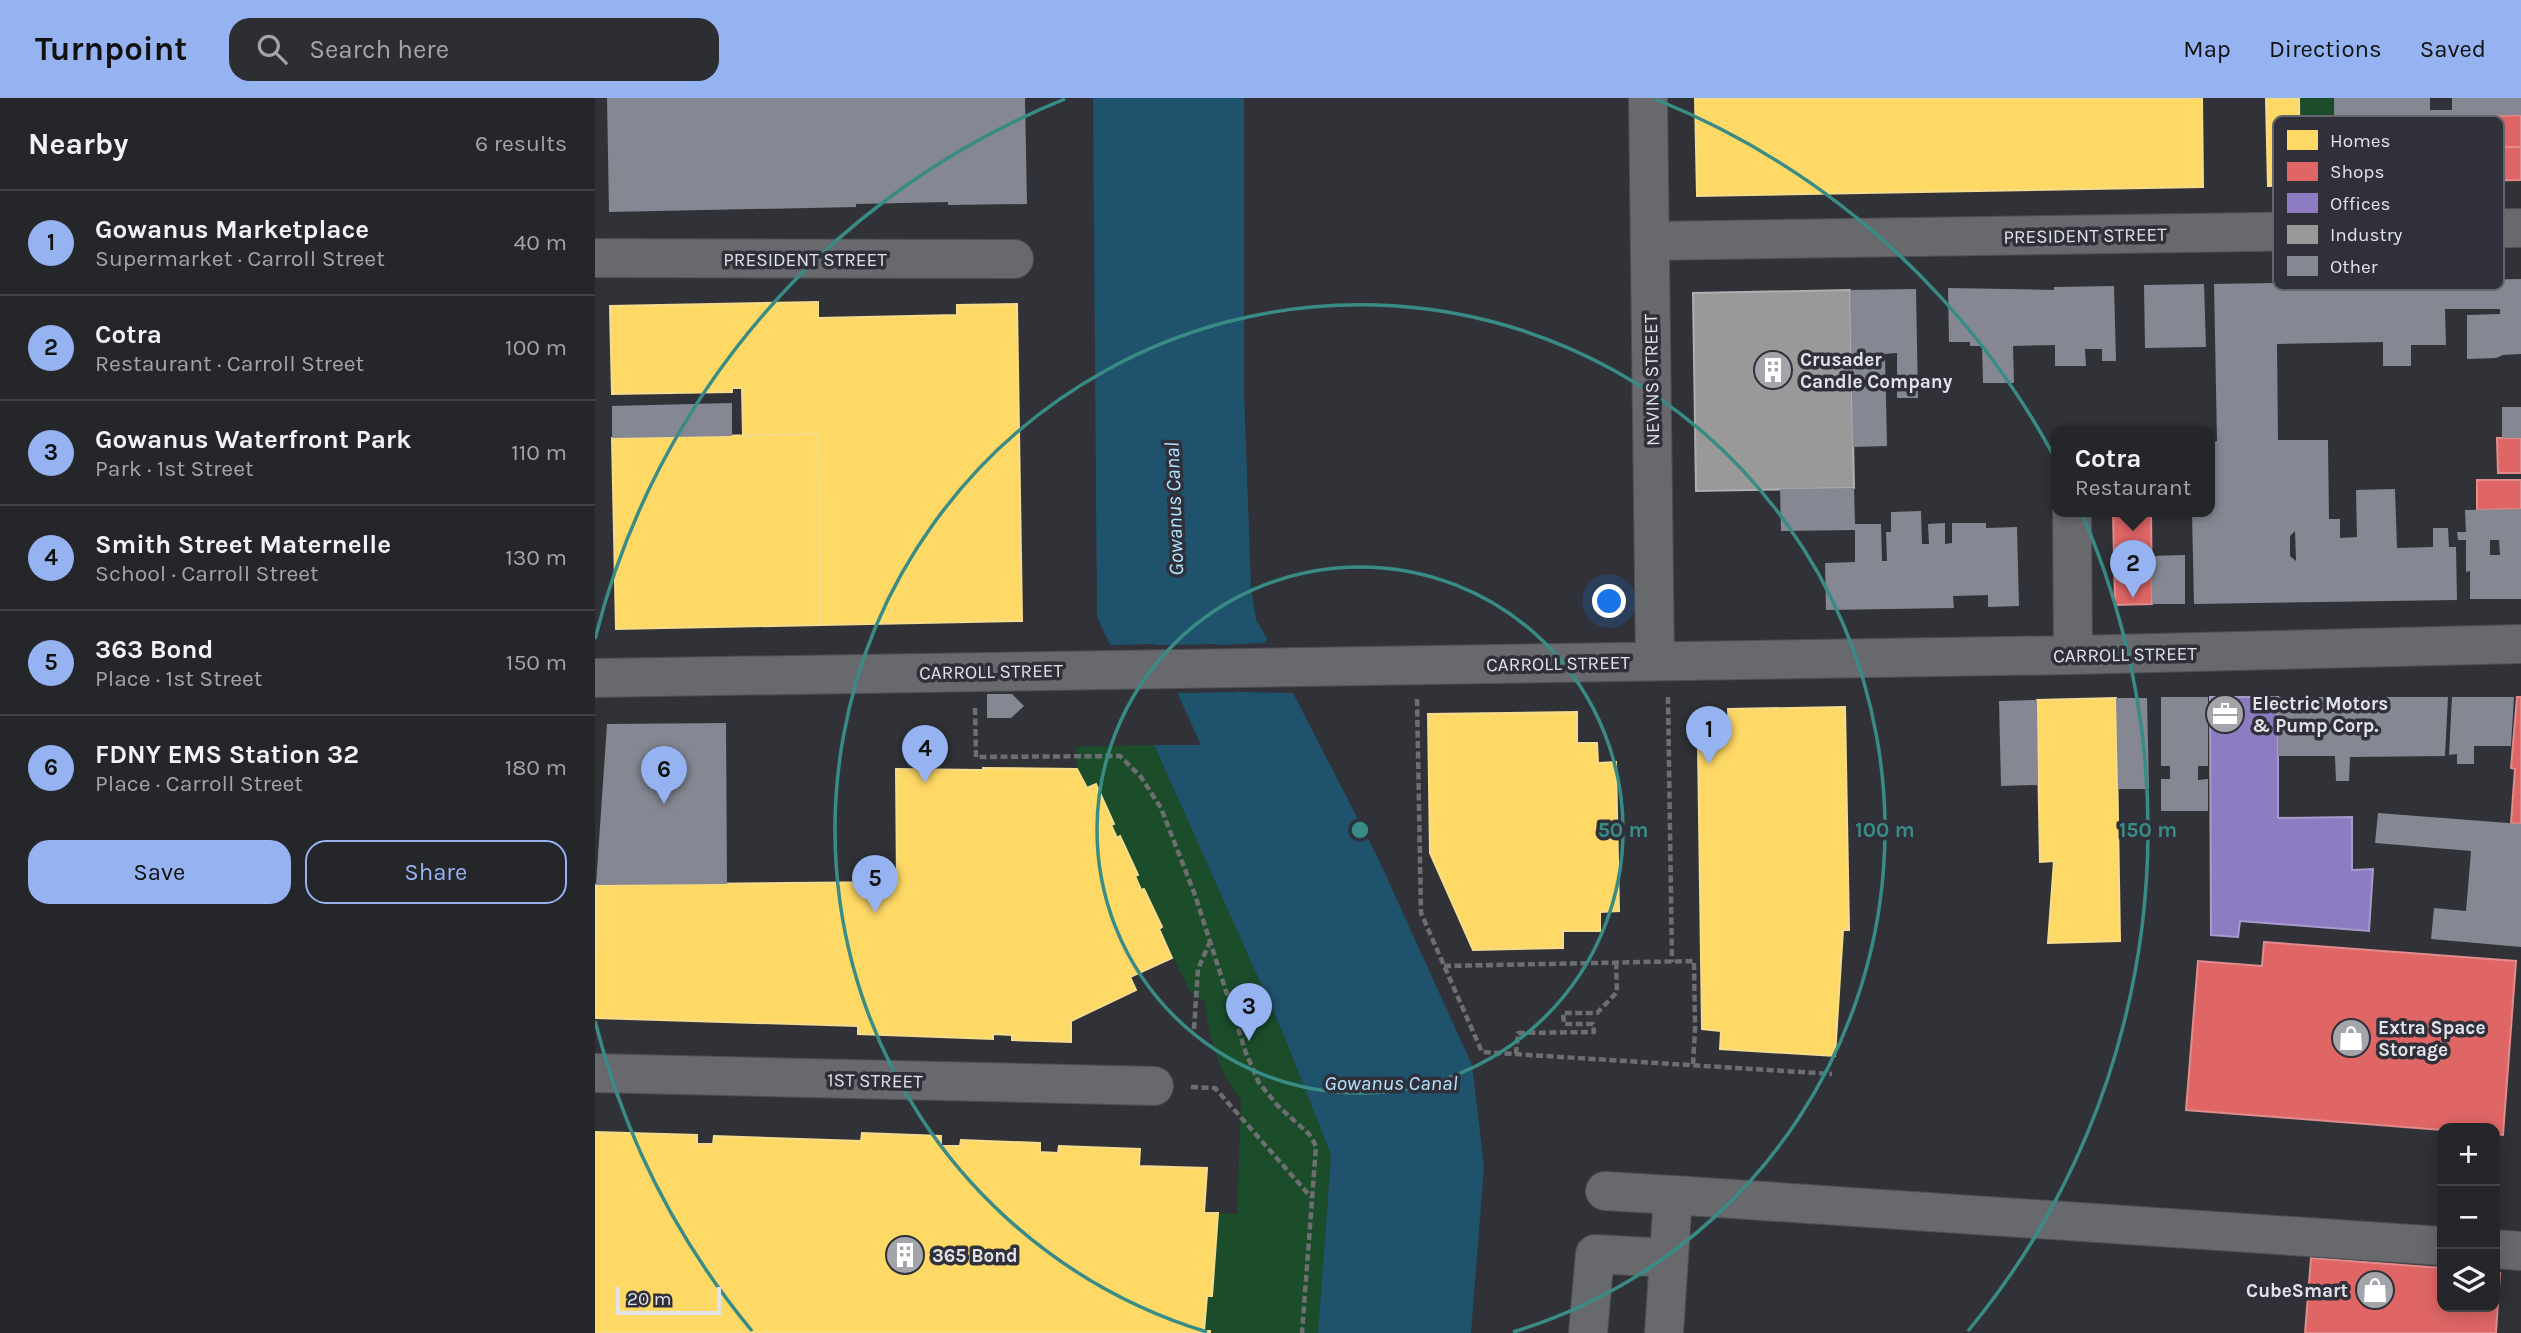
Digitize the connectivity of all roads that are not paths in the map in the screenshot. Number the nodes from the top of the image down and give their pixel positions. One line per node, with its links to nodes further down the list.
1 (1648, 98): 3 (street, NEVINS STREET)
2 (2273, 232): 3 (street, PRESIDENT STREET)
3 (1650, 241): 9 (street, NEVINS STREET)
4 (595, 258): 5 (street, PRESIDENT STREET)
5 (1014, 259)
6 (2072, 517): 8 (street)
7 (2521, 644): 8 (street, CARROLL STREET)
8 (2073, 655): 9 (street, CARROLL STREET)
9 (1662, 677): 10 (street, CARROLL STREET)
10 (595, 678)
11 (595, 1073): 12 (street, 1ST STREET)
12 (1154, 1086)
13 (1605, 1191): 14 (street)
14 (1673, 1195): 15 (street); 18 (street)
15 (2437, 1246)
16 (2500, 1249): 17 (street)
17 (2521, 1251)
18 (1669, 1258): 19 (street); 20 (street)
19 (1588, 1333)
20 (1664, 1333)

